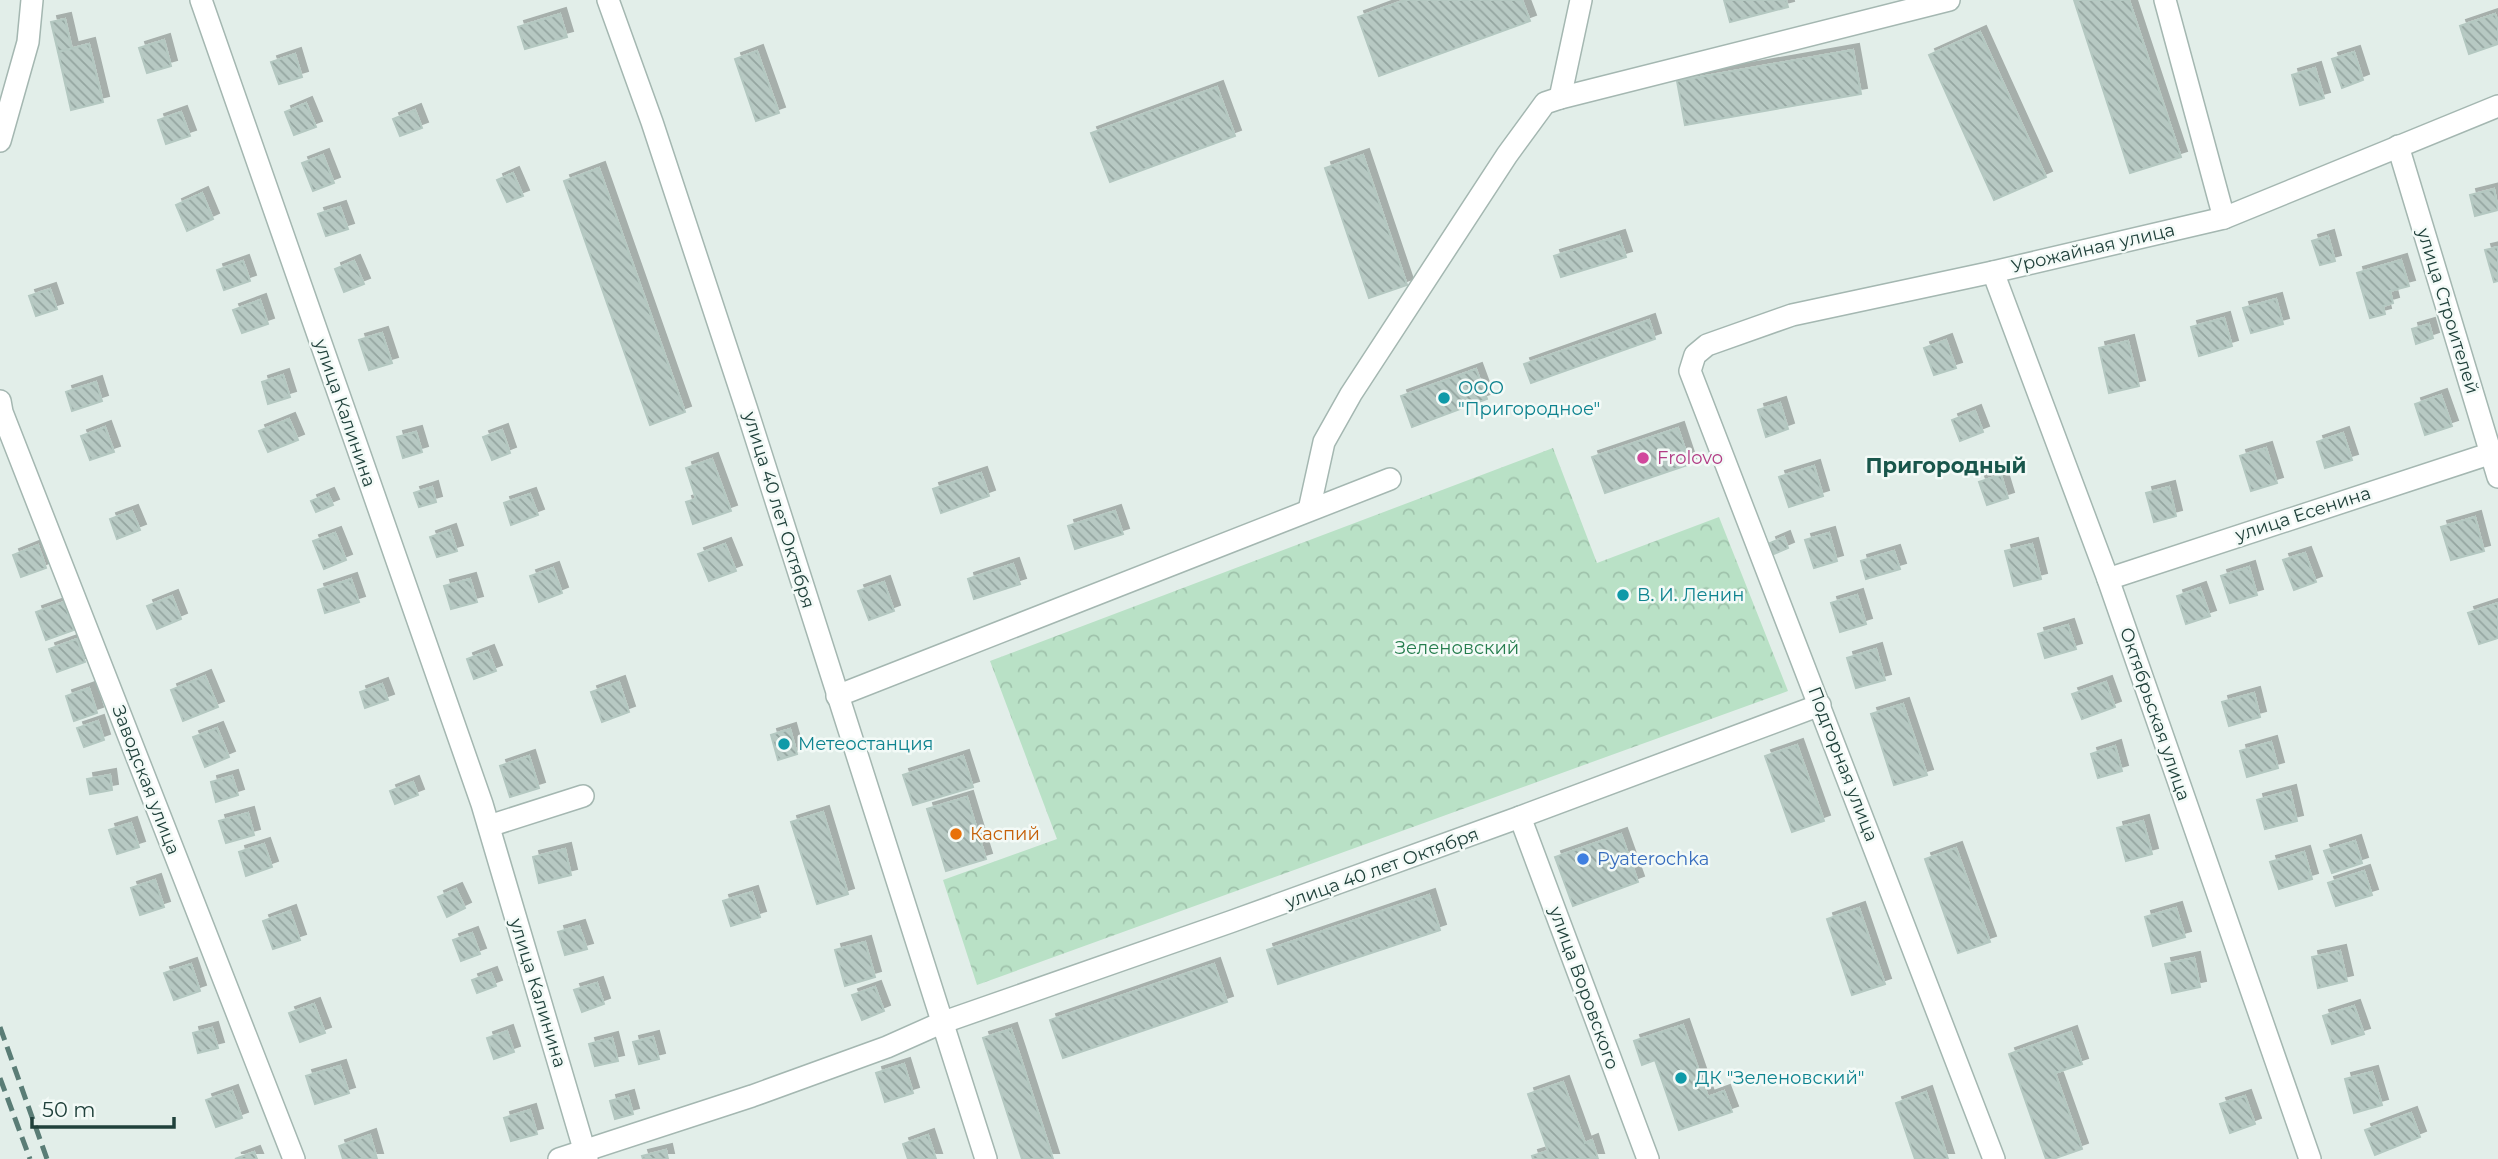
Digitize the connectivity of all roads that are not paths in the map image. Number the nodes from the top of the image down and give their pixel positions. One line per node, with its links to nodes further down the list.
1 (32, 0): 9 (street)
2 (201, 0): 24 (street, улица Калинина)
3 (608, 0): 20 (street, улица 40 лет Октября)
4 (1581, 0): 7 (street)
5 (1949, 0): 7 (street)
6 (2165, 0): 11 (street)
7 (1560, 98): 18 (street)
8 (2498, 106): 10 (street, Урожайная улица)
9 (0, 141)
10 (2398, 146): 11 (street, Урожайная улица); 15 (street, улица Строителей)
11 (2224, 218): 12 (street, Урожайная улица)
12 (1993, 272): 13 (street, Урожайная улица); 19 (street, Октябрьская улица)
13 (1690, 371): 21 (street, Подгорная улица)
14 (0, 401): 27 (street, Заводская улица)
15 (2494, 452): 16 (street, улица Строителей); 19 (street, улица Есенина)
16 (2498, 477)
17 (1390, 479): 18 (street)
18 (1309, 510): 20 (street)
19 (2108, 579): 32 (street, Октябрьская улица)
20 (837, 696): 25 (street, улица 40 лет Октября)
21 (1820, 705): 23 (street, улица 40 лет Октября); 31 (street, Подгорная улица)
22 (583, 796): 24 (street)
23 (1520, 817): 25 (street, улица 40 лет Октября); 30 (street, улица Воровского)
24 (489, 827): 26 (street, улица Калинина)
25 (941, 1023): 26 (street); 29 (street, улица 40 лет Октября)
26 (586, 1154): 28 (street)
27 (294, 1159)
28 (559, 1159)
29 (986, 1159)
30 (1648, 1159)
31 (1994, 1159)
32 (2310, 1159)

